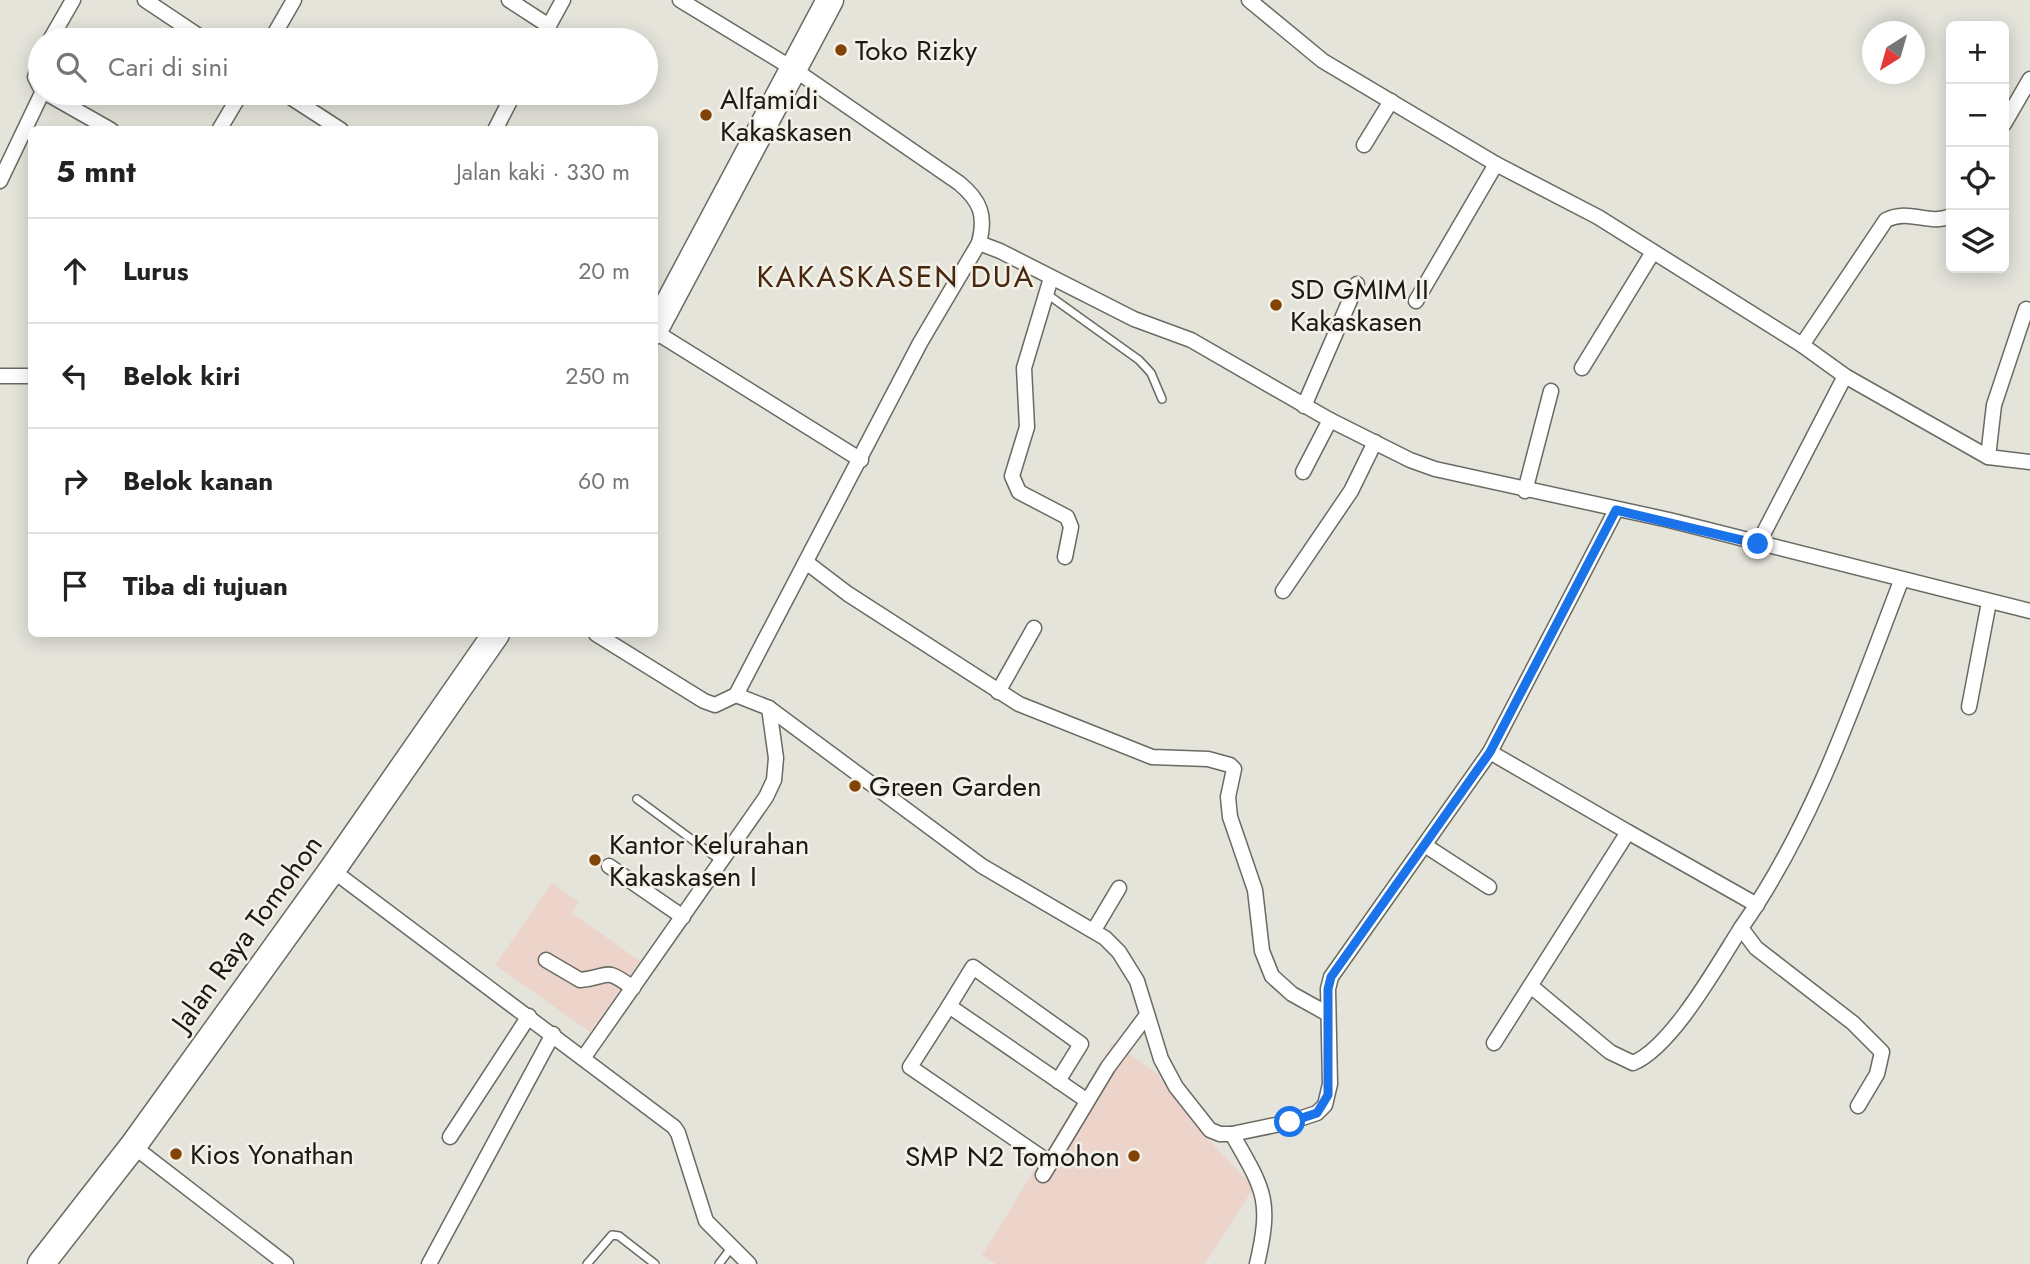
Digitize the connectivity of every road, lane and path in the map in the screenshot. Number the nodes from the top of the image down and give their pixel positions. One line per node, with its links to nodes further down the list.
1 (73, 0): 10 (street)
2 (145, 0): 11 (street)
3 (293, 0): 12 (street)
4 (509, 0): 9 (street)
5 (563, 0): 9 (street)
6 (680, 0): 13 (street)
7 (830, 0): 13 (highway)
8 (1249, 0): 15 (street)
9 (549, 26)
10 (58, 28)
11 (187, 28)
12 (278, 28)
13 (795, 70): 30 (street); 37 (highway)
14 (2030, 79): 21 (street)
15 (1391, 100): 26 (street); 27 (street)
16 (38, 105): 28 (street)
17 (66, 105): 22 (street)
18 (234, 105): 23 (street)
19 (302, 105): 24 (street)
20 (508, 105): 25 (street)
21 (2009, 115)
22 (104, 126)
23 (221, 126)
24 (335, 126)
25 (497, 126)
26 (1364, 145)
27 (1496, 164): 31 (street); 35 (street)
28 (0, 181)
29 (1946, 218): 39 (street)
30 (979, 243): 32 (street); 50 (street)
31 (1653, 252): 39 (street); 40 (street)
32 (1051, 278): 34 (street); 46 (street)
33 (1357, 284): 46 (street)
34 (1046, 294): 45 (lane); 56 (street)
35 (1416, 301)
36 (2026, 309): 49 (street)
37 (658, 323)
38 (658, 334): 50 (street)
39 (1802, 345): 43 (street)
40 (1582, 368)
41 (0, 376): 42 (street)
42 (28, 376)
43 (1845, 376): 49 (street); 55 (street)
44 (1550, 391): 53 (street)
45 (1162, 399)
46 (1304, 406): 47 (street)
47 (1331, 419): 48 (street); 52 (street)
48 (1375, 443): 53 (street); 59 (street)
49 (1988, 457): 51 (street)
50 (860, 460): 57 (street)
51 (2030, 462)
52 (1303, 472)
53 (1525, 491): 54 (street)
54 (1616, 510): 55 (street); 69 (street)
55 (1758, 544): 58 (street)
56 (1065, 557)
57 (806, 562): 65 (street); 66 (street)
58 (1901, 581): 60 (street); 78 (street)
59 (1283, 590)
60 (1989, 602): 61 (street); 67 (street)
61 (2030, 611)
62 (1034, 628): 65 (street)
63 (494, 637): 75 (highway, Jalan Raya Tomohon)
64 (601, 637): 66 (street)
65 (998, 692): 86 (street)
66 (736, 695): 68 (street)
67 (1969, 707)
68 (769, 708): 73 (street); 81 (street)
69 (1490, 752): 71 (street); 72 (street)
70 (637, 799): 73 (lane)
71 (1628, 832): 78 (street); 84 (street)
72 (1426, 846): 76 (street); 86 (street)
73 (722, 861): 79 (street)
74 (609, 866): 79 (street)
75 (332, 870): 88 (street); 97 (highway, Jalan Raya Tomohon)
76 (1489, 887)
77 (1119, 888): 81 (street)
78 (1757, 905): 80 (street)
79 (683, 917): 83 (street)
80 (1741, 928): 84 (street); 94 (street)
81 (1094, 930): 87 (street)
82 (546, 960): 83 (street)
83 (633, 988): 91 (street)
84 (1532, 988): 90 (street)
85 (949, 1006): 92 (street); 92 (street); 93 (street)
86 (1328, 1014): 95 (street)
87 (1147, 1015): 93 (street); 95 (street)
88 (529, 1016): 89 (street); 96 (street)
89 (553, 1034): 91 (street); 101 (street)
90 (1494, 1043)
91 (584, 1057): 98 (street)
92 (1058, 1080): 93 (street)
93 (1086, 1100)
94 (1858, 1106)
95 (1231, 1135): 106 (street)
96 (450, 1137)
97 (133, 1146): 99 (highway, Jalan Raya Tomohon); 100 (street)
98 (731, 1248): 104 (lane); 105 (street)
99 (41, 1264)
100 (286, 1264)
101 (429, 1264)
102 (587, 1264): 103 (lane)
103 (655, 1264)
104 (719, 1264)
105 (749, 1264)
106 (1257, 1264)

